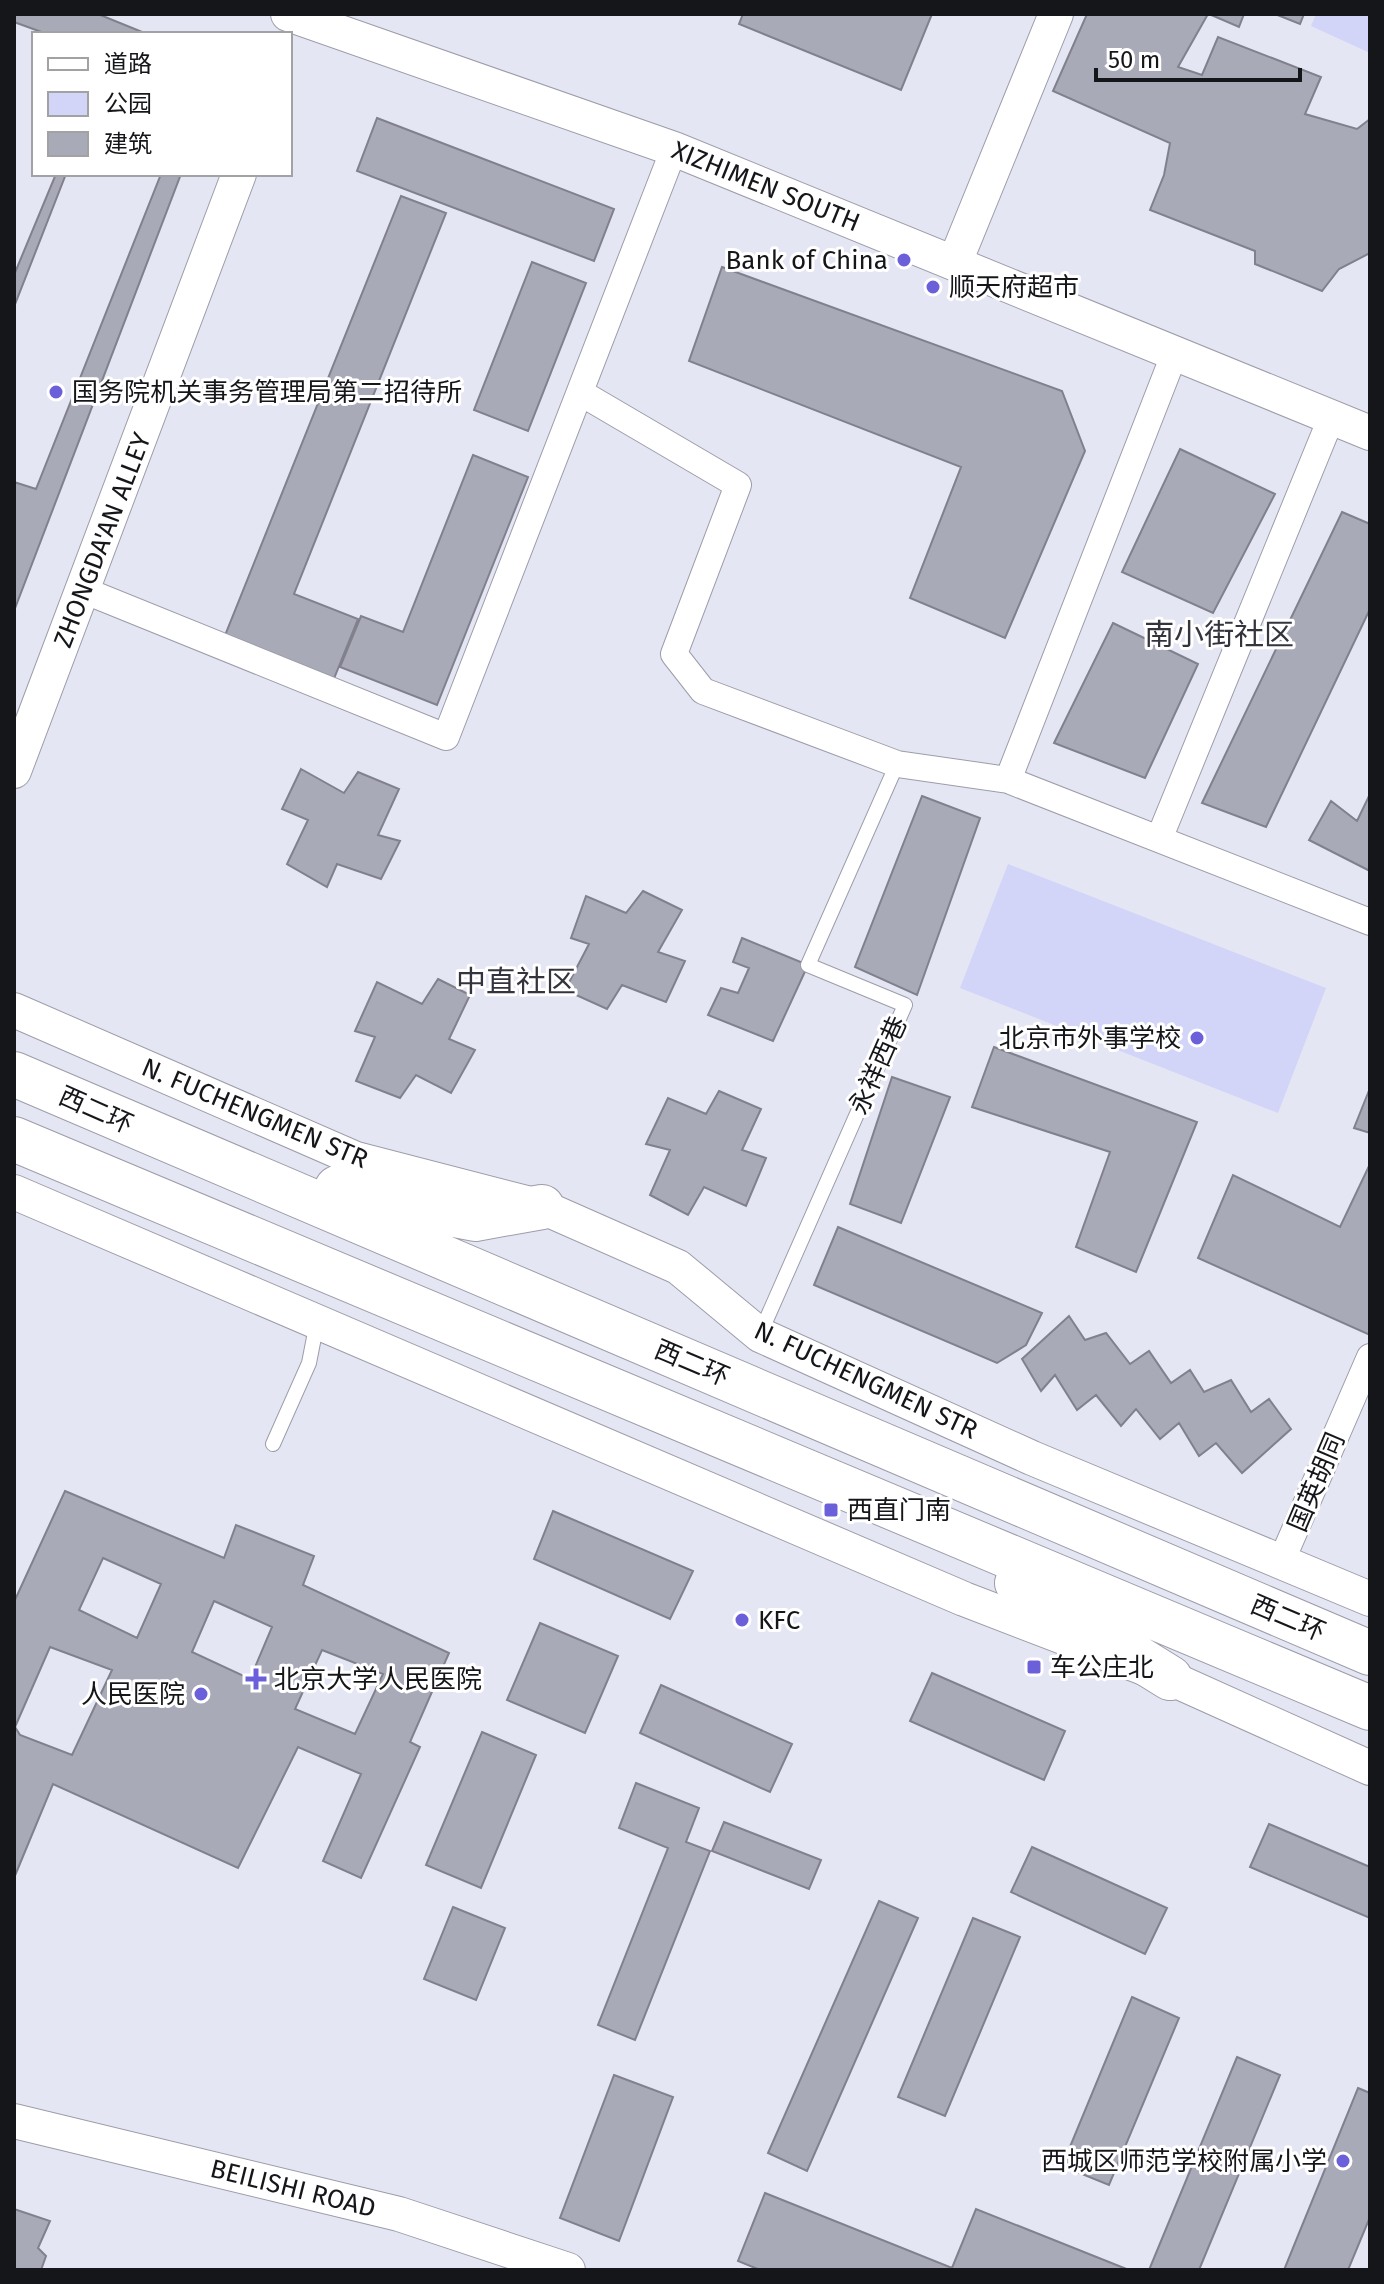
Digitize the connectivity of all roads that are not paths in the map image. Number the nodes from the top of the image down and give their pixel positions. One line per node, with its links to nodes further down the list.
1 (1056, 14): 5 (street)
2 (294, 21): 3 (street, XIZHIMEN SOUTH)
3 (674, 149): 5 (street, XIZHIMEN SOUTH); 7 (street)
4 (238, 176): 10 (street, ZHONGDA'AN ALLEY)
5 (955, 262): 6 (street, XIZHIMEN SOUTH)
6 (1174, 355): 8 (street, XIZHIMEN SOUTH); 13 (street)
7 (581, 393): 10 (street); 11 (street)
8 (1332, 416): 9 (street, XIZHIMEN SOUTH); 14 (street)
9 (1370, 433)
10 (83, 590): 12 (street, ZHONGDA'AN ALLEY)
11 (897, 764): 13 (street); 23 (lane, 永祥西巷)
12 (14, 771)
13 (1008, 780): 14 (street)
14 (1159, 839): 15 (street)
15 (1370, 922)
16 (14, 1010): 21 (street, N. FUCHENGMEN STR)
17 (19, 1076): 19 (highway, 西二环)
18 (14, 1139): 26 (highway, 西二环)
19 (242, 1174): 21 (highway); 29 (highway, 西二环)
20 (14, 1192): 22 (street)
21 (542, 1207): 23 (street, N. FUCHENGMEN STR)
22 (317, 1322): 25 (lane); 30 (street)
23 (760, 1335): 27 (street, N. FUCHENGMEN STR)
24 (1370, 1357): 27 (street, 国英胡同)
25 (273, 1444)
26 (900, 1510): 30 (highway); 31 (highway, 西二环)
27 (1281, 1562): 28 (street, N. FUCHENGMEN STR)
28 (1370, 1599)
29 (1370, 1653)
30 (1170, 1678): 32 (street)
31 (1370, 1708)
32 (1370, 1768)
33 (14, 2121): 34 (street, BEILISHI ROAD)
34 (568, 2270)

